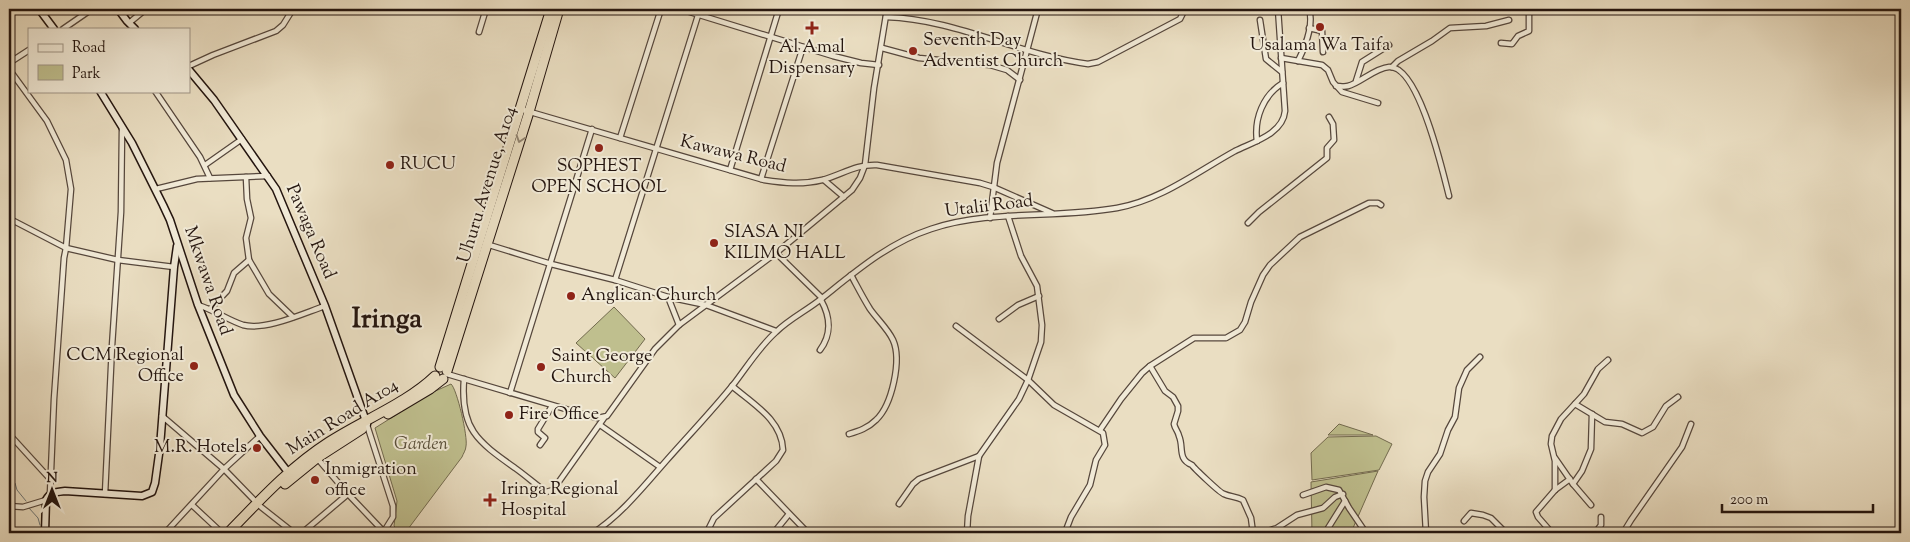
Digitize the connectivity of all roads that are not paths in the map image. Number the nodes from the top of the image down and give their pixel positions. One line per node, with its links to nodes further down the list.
1 (39, 9): 24 (street)
2 (92, 9): 25 (street)
3 (118, 9): 23 (street)
4 (146, 9): 23 (street)
5 (293, 9): 41 (street)
6 (486, 9): 28 (street)
7 (552, 9): 53 (highway, Uhuru Avenue, A104)
8 (559, 9): 53 (highway, Uhuru Avenue, A104)
9 (661, 9): 57 (street)
10 (680, 9): 19 (street)
11 (700, 9): 19 (street)
12 (780, 9): 29 (street)
13 (887, 9): 20 (street)
14 (1038, 9): 34 (street)
15 (1185, 9): 34 (street)
16 (1278, 9): 37 (street, Utalii Road)
17 (1309, 9): 27 (street)
18 (1530, 9): 30 (street)
19 (698, 15): 29 (street); 60 (street)
20 (886, 17): 33 (street); 34 (street)
21 (1260, 20): 45 (street)
22 (1509, 20): 42 (street)
23 (129, 24): 26 (street)
24 (53, 28)
25 (64, 28)
26 (134, 28)
27 (1309, 28): 36 (street); 38 (street)
28 (479, 32)
29 (771, 36): 32 (street); 63 (street)
30 (1501, 42)
31 (1389, 45): 47 (street)
32 (803, 47): 40 (street); 67 (street)
33 (882, 48): 40 (street); 46 (street)
34 (1026, 50): 46 (street)
35 (28, 51): 39 (street)
36 (1323, 52)
37 (1282, 58): 38 (street); 45 (street, Utalii Road)
38 (1298, 61): 49 (street)
39 (9, 63)
40 (879, 65): 62 (street)
41 (190, 67)
42 (1392, 67): 47 (street); 72 (street)
43 (9, 69): 83 (street)
44 (190, 69): 58 (street, Pawaga Road)
45 (1282, 72): 48 (street, Utalii Road)
46 (1020, 80): 70 (street)
47 (1356, 81): 49 (street)
48 (1283, 83): 59 (street); 59 (street, Utalii Road)
49 (1336, 86): 52 (street)
50 (101, 92): 55 (street, Mkwawa Road)
51 (156, 92): 61 (street)
52 (1378, 103)
53 (524, 111): 56 (street, Kawawa Road); 81 (highway, Uhuru Avenue, A104, one-way to 81); 107 (highway, Uhuru Avenue, A104)
54 (1329, 116): 79 (street)
55 (122, 125): 71 (street, Mkwawa Road); 85 (street)
56 (592, 129): 57 (street, Kawawa Road); 87 (street)
57 (620, 138): 60 (street, Kawawa Road)
58 (242, 139): 61 (street); 64 (street, Pawaga Road)
59 (1257, 141): 75 (street, Utalii Road)
60 (657, 149): 63 (street, Kawawa Road); 90 (street)
61 (205, 165): 66 (street)
62 (865, 165): 69 (street, Kawawa Road); 70 (street, Kawawa Road); 73 (street)
63 (730, 170): 67 (street, Kawawa Road)
64 (268, 176): 65 (street); 96 (street, Pawaga Road)
65 (246, 177): 66 (street); 86 (street)
66 (210, 178): 71 (street)
67 (761, 179): 69 (street, Kawawa Road)
68 (9, 180): 78 (street)
69 (824, 180): 73 (street)
70 (993, 187): 75 (street, Kawawa Road); 77 (street)
71 (156, 190): 82 (street, Mkwawa Road)
72 (1449, 196)
73 (844, 197): 84 (street)
74 (1381, 205): 106 (street)
75 (1055, 214): 76 (street, Utalii Road)
76 (1008, 216): 77 (street, Utalii Road); 91 (street)
77 (990, 218): 89 (street, Utalii Road)
78 (10, 219): 80 (street); 83 (street)
79 (1248, 223)
80 (9, 239)
81 (486, 244): 87 (street); 107 (highway, Uhuru Avenue, A104)
82 (177, 245): 88 (street); 94 (street, Mkwawa Road)
83 (66, 248): 85 (street); 132 (street)
84 (776, 253): 93 (street); 95 (street)
85 (118, 260): 88 (street); 136 (street)
86 (249, 260): 97 (street); 98 (street)
87 (551, 264): 90 (street); 111 (street)
88 (174, 267): 116 (street)
89 (851, 275): 93 (street, Utalii Road); 123 (street)
90 (615, 280): 92 (street)
91 (1039, 296): 99 (street); 109 (street)
92 (668, 297): 95 (street); 100 (street)
93 (821, 299): 102 (street, Utalii Road); 103 (street)
94 (198, 305): 97 (street); 124 (street, Mkwawa Road)
95 (706, 305): 100 (street); 102 (street)
96 (325, 306): 98 (street); 118 (street, Pawaga Road)
97 (210, 308): 98 (street)
98 (293, 317)
99 (999, 319)
100 (679, 325): 117 (street)
101 (956, 326): 109 (street)
102 (776, 331): 110 (street, Utalii Road)
103 (820, 350)
104 (1480, 357): 168 (street)
105 (1608, 360): 113 (street)
106 (1150, 366): 121 (street); 164 (street)
107 (442, 374): 108 (street); 118 (highway)
108 (464, 379): 111 (street); 120 (street)
109 (1028, 380): 121 (street); 126 (street)
110 (732, 386): 129 (street, Utalii Road); 133 (street)
111 (510, 393): 114 (street)
112 (1678, 397): 115 (street)
113 (1575, 404): 115 (street); 127 (street)
114 (552, 406): 117 (street); 125 (street)
115 (1592, 414): 134 (street)
116 (162, 416): 130 (street); 136 (street)
117 (604, 418): 120 (street)
118 (366, 422): 128 (highway); 131 (highway, Main Road A104); 159 (street)
119 (1691, 424): 172 (street)
120 (600, 425): 129 (street)
121 (1100, 430): 163 (street)
122 (9, 434): 132 (street)
123 (849, 434)
124 (260, 436): 130 (street); 131 (street, Mkwawa Road)
125 (540, 445)
126 (979, 456): 143 (street); 162 (street)
127 (1554, 457): 134 (street); 135 (street)
128 (317, 458): 131 (highway); 137 (street)
129 (660, 467): 160 (street, Utalii Road)
130 (224, 469): 142 (street); 144 (street)
131 (290, 475): 144 (highway)
132 (50, 479): 140 (street)
133 (756, 479): 147 (street); 150 (street)
134 (1571, 481): 135 (street); 145 (street)
135 (1555, 490): 170 (street)
136 (105, 494): 140 (street)
137 (348, 494): 158 (street); 159 (street)
138 (1303, 494): 139 (street)
139 (1343, 494): 141 (street); 165 (street)
140 (48, 497): 146 (street); 152 (street)
141 (1345, 501): 166 (street); 167 (street)
142 (192, 504): 153 (street); 154 (street)
143 (899, 504)
144 (259, 505): 155 (highway); 156 (highway); 157 (street)
145 (1591, 505)
146 (9, 506)
147 (789, 514): 151 (street); 161 (street)
148 (1601, 517): 171 (street)
149 (1464, 521): 169 (street)
150 (709, 528)
151 (776, 530)
152 (45, 533)
153 (165, 533)
154 (222, 533)
155 (228, 533)
156 (236, 533)
157 (294, 533)
158 (302, 533)
159 (385, 533)
160 (593, 533)
161 (808, 533)
162 (967, 533)
163 (1062, 533)
164 (1254, 533)
165 (1261, 533)
166 (1325, 533)
167 (1366, 533)
168 (1426, 533)
169 (1506, 533)
170 (1552, 533)
171 (1595, 533)
172 (1624, 533)

